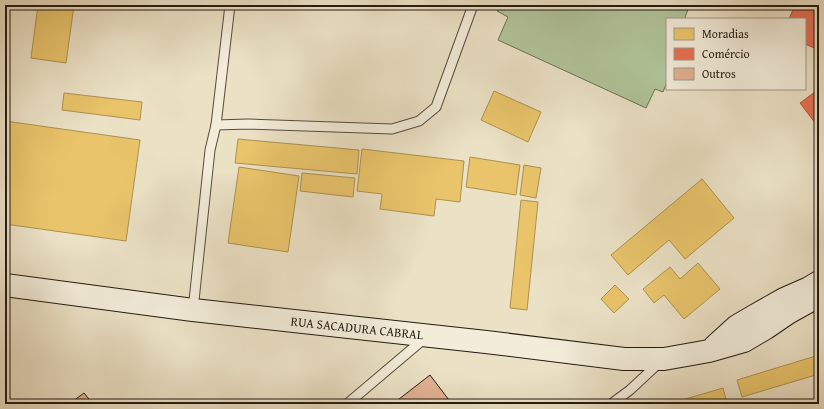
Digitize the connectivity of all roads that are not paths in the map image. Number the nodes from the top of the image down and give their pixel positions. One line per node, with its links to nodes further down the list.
1 (230, 5): 3 (lane)
2 (473, 5): 3 (lane)
3 (216, 125): 7 (lane)
4 (819, 282): 9 (main road)
5 (5, 284): 7 (main road, RUA SACADURA CABRAL)
6 (819, 298): 9 (main road, RUA SACADURA CABRAL)
7 (193, 310): 8 (main road, RUA SACADURA CABRAL)
8 (427, 336): 10 (main road, RUA SACADURA CABRAL); 11 (lane)
9 (709, 351): 10 (main road, RUA SACADURA CABRAL)
10 (664, 359): 12 (lane)
11 (347, 404)
12 (611, 404)

